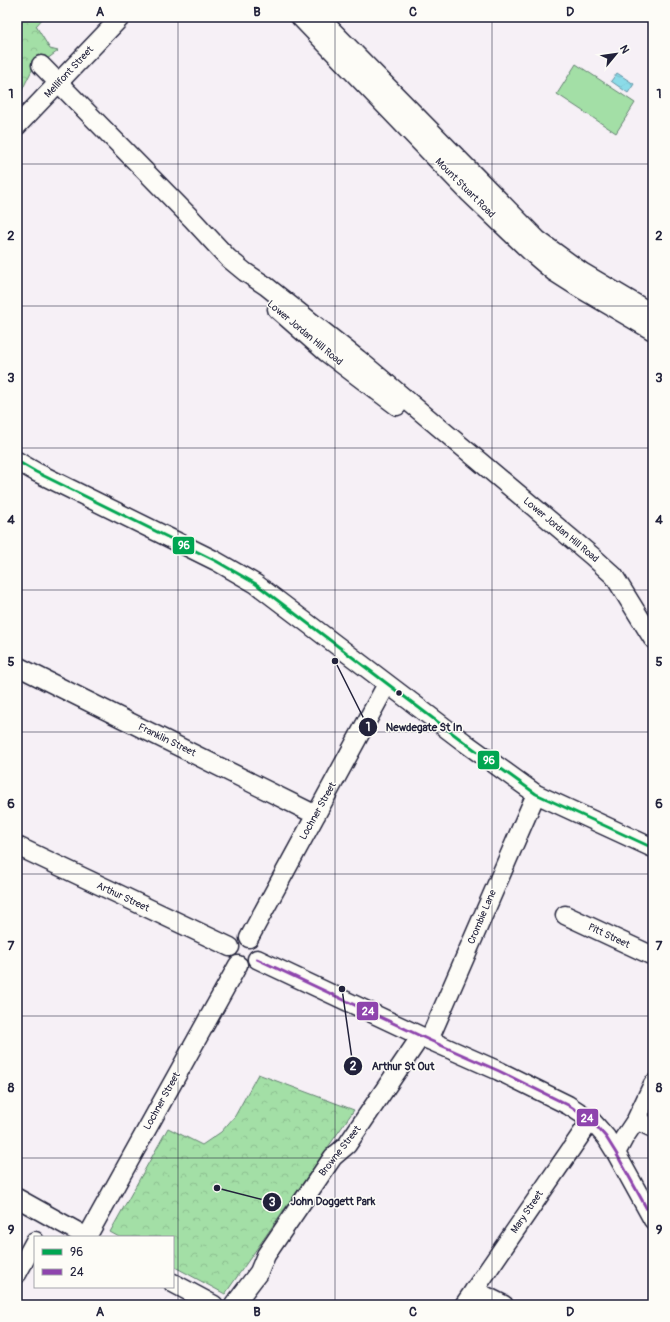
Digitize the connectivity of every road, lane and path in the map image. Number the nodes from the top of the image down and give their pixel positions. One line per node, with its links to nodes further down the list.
1 (121, 17): 5 (street, Mellifont Street)
2 (300, 17): 8 (street, Mount Stuart Road)
3 (319, 17): 7 (street, Mount Stuart Road)
4 (41, 65): 5 (street, Lower Jordan Hill Road)
5 (58, 84): 6 (street, Mellifont Street); 10 (street, Lower Jordan Hill Road)
6 (17, 126)
7 (653, 314)
8 (653, 331)
9 (17, 461): 12 (street)
10 (653, 639)
11 (17, 666): 14 (street, Franklin Street)
12 (387, 684): 13 (street); 14 (street, Lochner Street)
13 (536, 794): 16 (street); 23 (street, Crombie Lane)
14 (316, 815): 18 (street, Lochner Street)
15 (17, 846): 19 (street, Arthur Street)
16 (653, 848)
17 (566, 916): 20 (street, Pitt Street)
18 (249, 938): 19 (street); 21 (street)
19 (230, 947): 22 (street)
20 (653, 956)
21 (257, 959): 22 (street); 23 (street)
22 (238, 965): 34 (street, Lochner Street)
23 (425, 1038): 25 (street); 40 (street, Browne Street)
24 (653, 1084): 26 (street)
25 (591, 1120): 28 (street); 38 (street, Mary Street)
26 (636, 1120): 27 (street); 28 (street)
27 (653, 1128)
28 (616, 1153): 31 (street)
29 (17, 1198): 30 (street)
30 (48, 1216): 32 (street); 33 (street)
31 (653, 1220)
32 (38, 1236)
33 (85, 1236)
34 (88, 1236)
35 (34, 1243): 36 (street)
36 (17, 1274)
37 (174, 1284): 39 (street)
38 (474, 1290): 41 (street, Mary Street); 42 (street)
39 (214, 1305)
40 (234, 1305)
41 (464, 1305)
42 (504, 1305)

